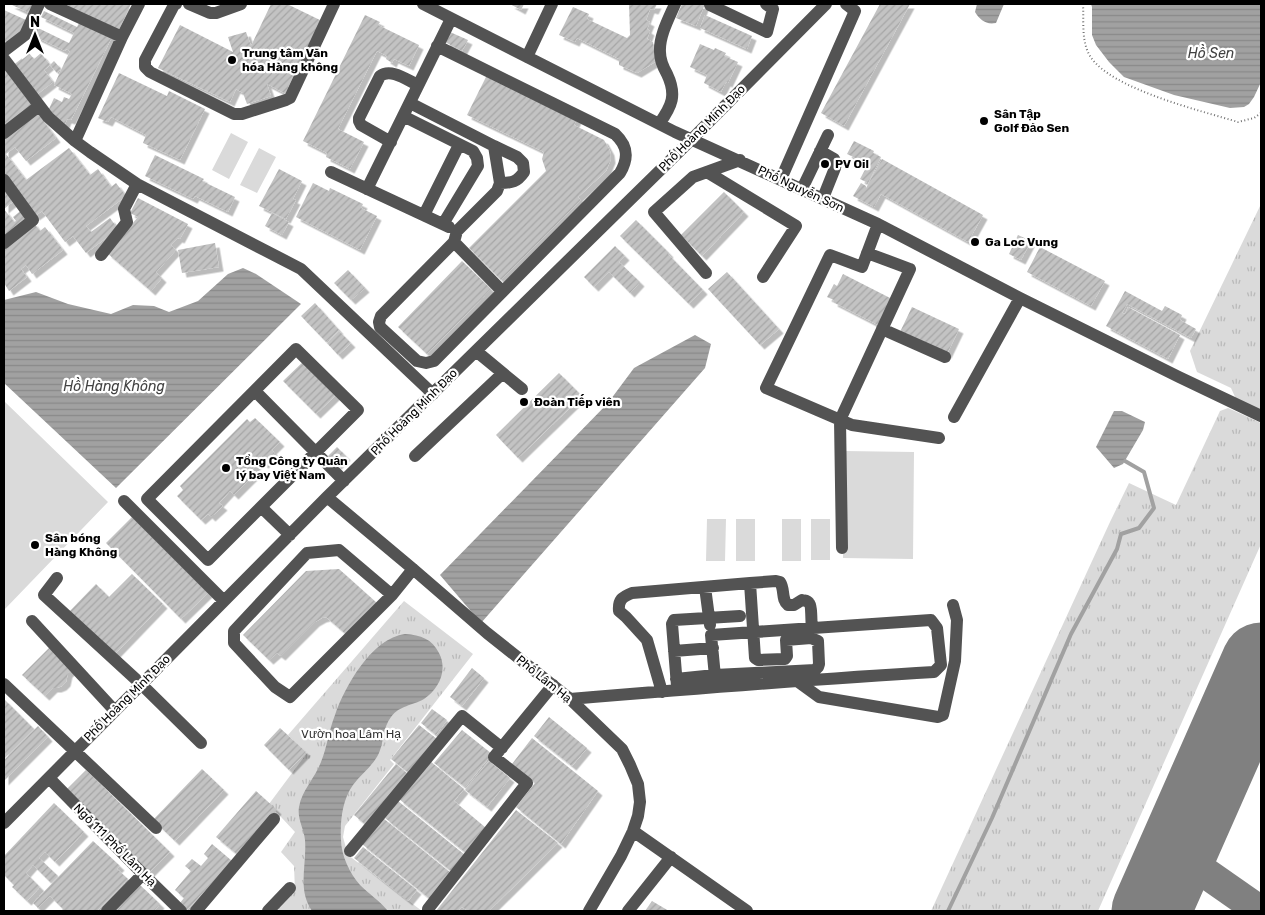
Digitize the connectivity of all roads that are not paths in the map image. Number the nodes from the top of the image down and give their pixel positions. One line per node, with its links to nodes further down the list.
1 (39, 4): 18 (street)
2 (50, 4): 16 (street)
3 (139, 4): 16 (street)
4 (176, 4): 7 (street)
5 (189, 4): 6 (street)
6 (241, 4)
7 (334, 4)
8 (423, 4): 15 (street, Phố Nguyễn Sơn)
9 (552, 4): 19 (street)
10 (675, 4): 25 (street)
11 (711, 4): 12 (street)
12 (766, 4)
13 (826, 4): 28 (street, Phố Hoàng Minh Đạo)
14 (846, 4): 37 (street)
15 (451, 18): 17 (street); 19 (street, Phố Nguyễn Sơn)
16 (122, 37): 29 (street)
17 (437, 46): 21 (street); 53 (street)
18 (4, 51)
19 (527, 56): 25 (street, Phố Nguyễn Sơn)
20 (4, 59): 23 (street)
21 (418, 85): 22 (street); 30 (street)
22 (410, 103): 24 (street); 32 (street)
23 (40, 106): 26 (street); 29 (street)
24 (403, 116): 30 (street); 31 (street)
25 (659, 124): 28 (street, Phố Nguyễn Sơn)
26 (4, 133)
27 (828, 135): 33 (street)
28 (692, 139): 34 (street, Phố Nguyễn Sơn); 56 (street, Phố Hoàng Minh Đạo)
29 (75, 141): 40 (street)
30 (391, 142): 41 (street)
31 (459, 145): 44 (street); 45 (street)
32 (494, 146): 39 (street); 39 (street)
33 (820, 152): 42 (street); 43 (street)
34 (740, 160): 36 (street); 37 (street, Phố Nguyễn Sơn)
35 (331, 172): 41 (street)
36 (706, 172): 51 (street); 52 (street)
37 (781, 179): 42 (street, Phố Nguyễn Sơn)
38 (4, 180): 48 (street)
39 (500, 183): 47 (street)
40 (137, 184): 50 (street); 61 (street)
41 (367, 188): 44 (street)
42 (802, 189): 43 (street, Phố Nguyễn Sơn)
43 (823, 198): 46 (street, Phố Nguyễn Sơn)
44 (424, 215): 45 (street)
45 (443, 224): 47 (street)
46 (878, 224): 49 (street); 54 (street, Phố Nguyễn Sơn)
47 (456, 236): 53 (street); 53 (street)
48 (4, 242)
49 (867, 254): 55 (street); 64 (street)
50 (101, 255)
51 (706, 273)
52 (763, 277)
53 (502, 291)
54 (1020, 298): 62 (street, Phố Nguyễn Sơn); 63 (street)
55 (882, 329): 57 (street); 64 (street)
56 (476, 351): 58 (street); 61 (street, Phố Hoàng Minh Đạo)
57 (945, 357)
58 (503, 373): 59 (street); 67 (street)
59 (522, 389)
60 (255, 391): 66 (street); 66 (street); 71 (street)
61 (433, 394): 68 (street, Phố Hoàng Minh Đạo)
62 (1261, 416)
63 (954, 417)
64 (840, 420): 65 (street); 73 (street)
65 (939, 438)
66 (316, 452): 68 (street); 71 (street)
67 (416, 456)
68 (344, 481): 69 (street, Phố Hoàng Minh Đạo)
69 (327, 497): 72 (street, Phố Hoàng Minh Đạo); 74 (street, Phố Lâm Hạ)
70 (124, 501): 79 (street)
71 (261, 506): 72 (street)
72 (290, 535): 79 (street, Phố Hoàng Minh Đạo)
73 (842, 548)
74 (413, 569): 78 (street); 93 (street, Phố Lâm Hạ)
75 (57, 578): 91 (street)
76 (750, 583): 77 (street); 84 (street); 85 (street)
77 (705, 587): 82 (street); 94 (street)
78 (392, 595): 78 (street)
79 (224, 601): 91 (street, Phố Hoàng Minh Đạo)
80 (953, 605): 89 (street)
81 (740, 616): 82 (street)
82 (709, 618): 86 (street); 87 (street)
83 (32, 621): 96 (street)
84 (812, 628): 85 (street); 89 (street)
85 (753, 632): 86 (street); 88 (street)
86 (712, 642): 87 (street); 88 (street)
87 (674, 651): 92 (street)
88 (715, 681): 89 (street); 92 (street)
89 (797, 681)
90 (4, 684): 99 (street)
91 (142, 684): 96 (street, Phố Hoàng Minh Đạo); 97 (street)
92 (677, 684): 94 (street)
93 (553, 685): 95 (street, Phố Lâm Hạ); 98 (street)
94 (662, 692): 95 (street)
95 (570, 699): 104 (street, Phố Lâm Hạ)
96 (115, 711): 99 (street, Phố Hoàng Minh Đạo)
97 (201, 743)
98 (502, 748): 105 (street); 109 (street)
99 (74, 752): 100 (street, Phố Hoàng Minh Đạo); 103 (street)
100 (49, 778): 102 (street, Phố Hoàng Minh Đạo); 107 (street, Ngõ 111 Phố Lâm Hạ)
101 (274, 819): 112 (street)
102 (4, 823)
103 (156, 828)
104 (633, 831): 106 (street); 114 (street, Phố Lâm Hạ)
105 (350, 851)
106 (671, 858): 115 (street); 116 (street)
107 (143, 874): 110 (street); 111 (street, Ngõ 111 Phố Lâm Hạ)
108 (290, 888): 113 (street)
109 (428, 909)
110 (107, 911)
111 (182, 911)
112 (196, 911)
113 (268, 911)
114 (589, 911)
115 (628, 911)
116 (747, 911)

